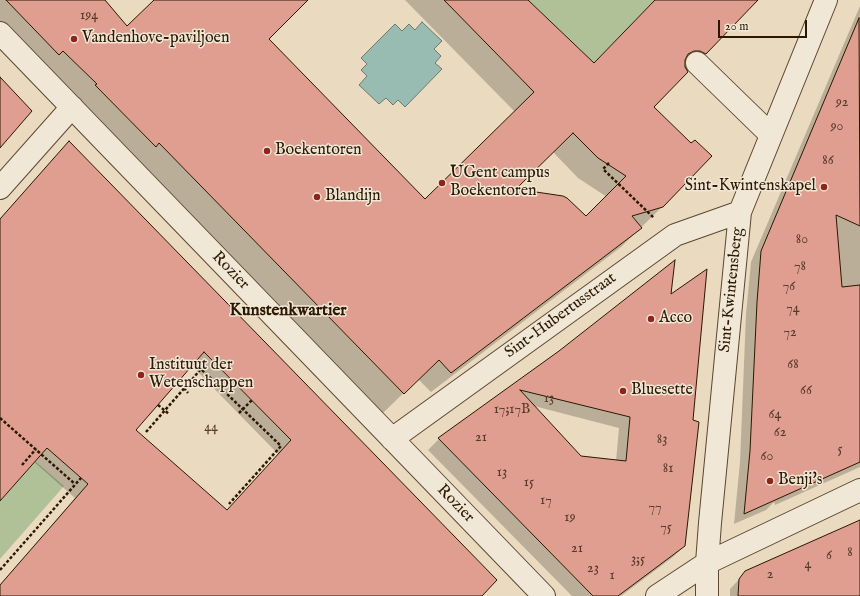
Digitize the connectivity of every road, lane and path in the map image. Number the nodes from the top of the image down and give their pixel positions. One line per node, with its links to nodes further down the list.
1 (826, 0): 5 (street, Sint-Kwintensberg)
2 (0, 33): 4 (street, Rozier)
3 (697, 63): 5 (street)
4 (72, 107): 7 (street); 18 (street, Rozier)
5 (771, 135): 8 (street, Sint-Kwintensberg)
6 (610, 163): 9 (path)
7 (0, 188)
8 (740, 212): 18 (street, Sint-Hubertusstraat); 25 (street, Sint-Kwintensberg)
9 (648, 214)
10 (184, 388): 11 (path); 17 (path); 24 (path)
11 (188, 393)
12 (252, 400): 14 (path, bridge)
13 (158, 404): 15 (path, bridge)
14 (239, 413)
15 (169, 414)
16 (0, 418): 19 (path)
17 (146, 432)
18 (392, 439): 27 (street, Rozier)
19 (36, 449): 20 (path); 22 (path)
20 (22, 465)
21 (81, 478): 22 (path)
22 (76, 484): 26 (path)
23 (860, 490): 25 (street)
24 (229, 504)
25 (707, 563): 28 (street); 29 (street, Sint-Kwintensberg)
26 (0, 570)
27 (544, 596)
28 (657, 596)
29 (707, 596)

